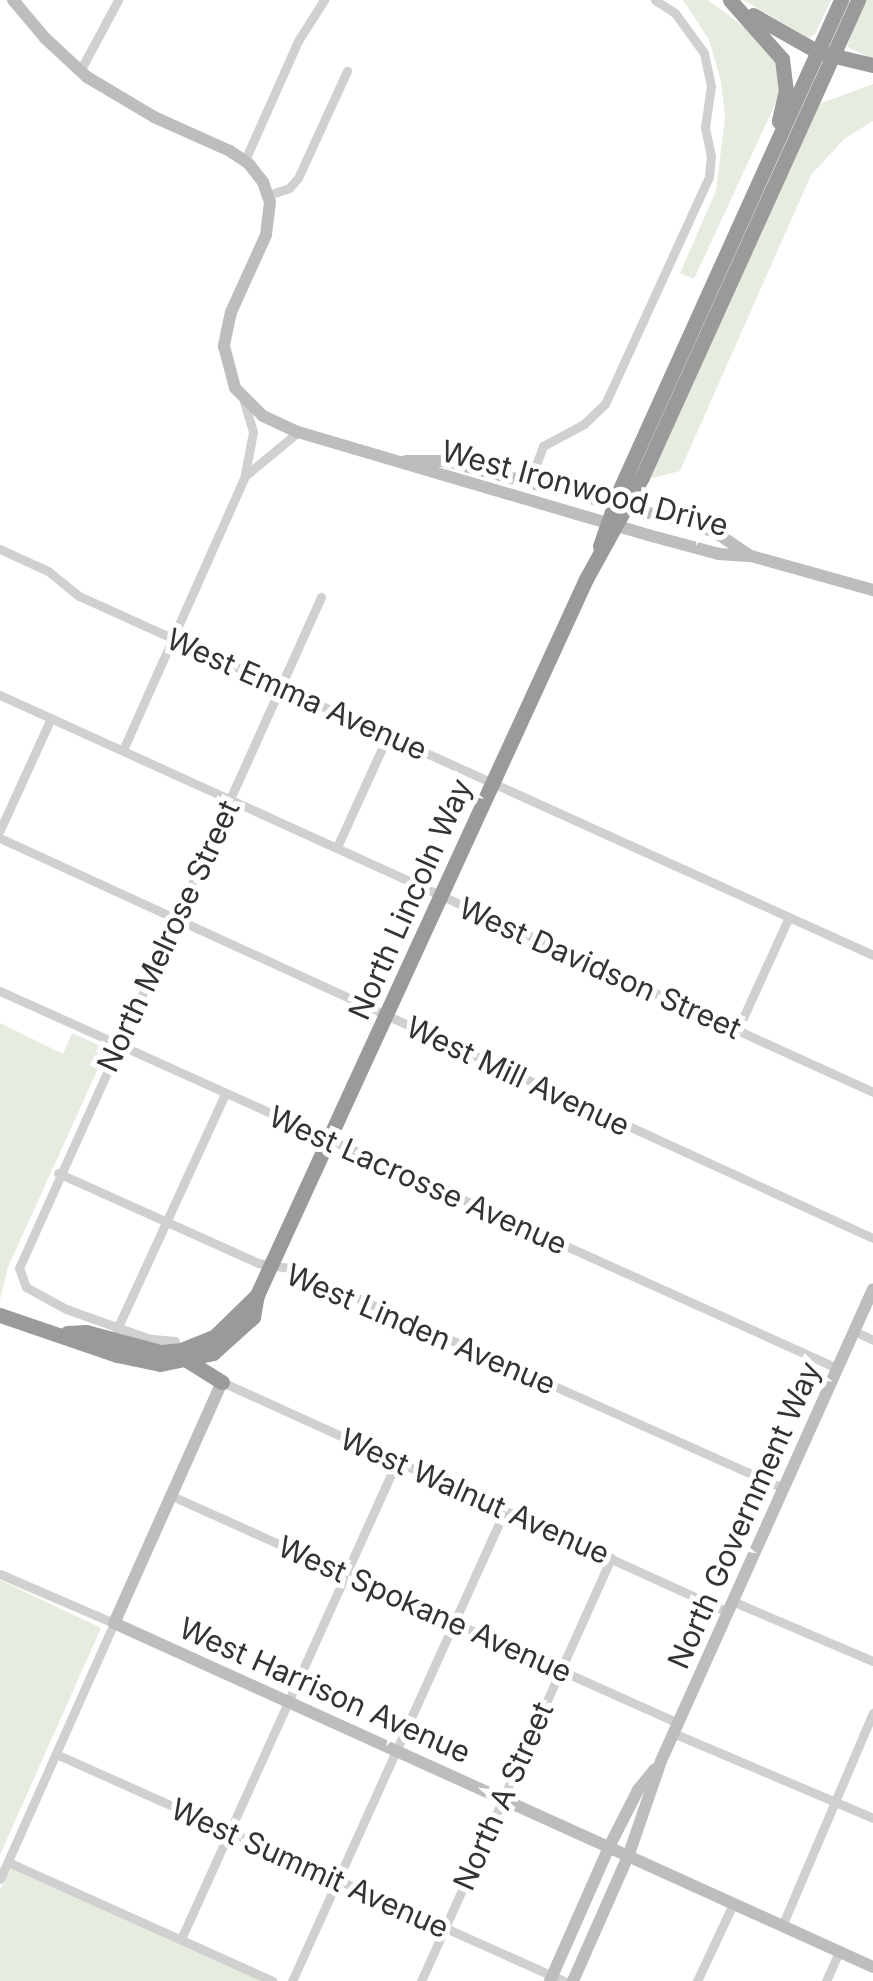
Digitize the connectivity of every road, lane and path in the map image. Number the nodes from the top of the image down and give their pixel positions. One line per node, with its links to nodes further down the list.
1 (13, 0): 10 (street)
2 (118, 0): 10 (street)
3 (324, 0): 13 (street)
4 (656, 0): 19 (street)
5 (732, 0): 8 (highway); 12 (highway)
6 (841, 0): 8 (highway)
7 (858, 0): 8 (highway)
8 (826, 54): 9 (highway); 12 (highway); 20 (highway)
9 (873, 65)
10 (80, 71): 13 (street)
11 (347, 71): 14 (street)
12 (774, 149): 20 (highway)
13 (244, 160): 14 (street)
14 (268, 195): 15 (street)
15 (243, 398): 16 (street, West Ironwood Drive); 18 (street)
16 (298, 432): 17 (street, West Ironwood Drive); 18 (street)
17 (406, 462): 19 (street, West Ironwood Drive); 21 (street, West Ironwood Drive)
18 (245, 476): 26 (street)
19 (529, 483): 20 (street, West Ironwood Drive)
20 (620, 506): 21 (highway, North Lincoln Way); 23 (street, West Ironwood Drive)
21 (612, 524): 23 (street, West Ironwood Drive); 32 (highway, North Lincoln Way)
22 (0, 548): 26 (street, West Emma Avenue)
23 (752, 556): 24 (street, West Ironwood Drive)
24 (873, 590)
25 (321, 597): 27 (street, North Melrose Street)
26 (172, 638): 27 (street, West Emma Avenue); 31 (street)
27 (282, 688): 30 (street, West Emma Avenue); 33 (street, North Melrose Street)
28 (0, 695): 29 (street, West Davidson Street)
29 (51, 718): 31 (street, West Davidson Street); 34 (street)
30 (388, 736): 32 (street, West Emma Avenue); 36 (street)
31 (122, 750): 33 (street, West Davidson Street)
32 (493, 783): 37 (highway, North Lincoln Way); 38 (street, West Emma Avenue)
33 (232, 799): 36 (street, West Davidson Street); 39 (street, North Melrose Street)
34 (0, 830)
35 (0, 838): 39 (street, West Mill Avenue)
36 (337, 847): 37 (street, West Davidson Street)
37 (441, 896): 42 (highway, North Lincoln Way); 43 (street, West Davidson Street)
38 (789, 917): 40 (street, West Emma Avenue); 43 (street)
39 (177, 918): 42 (street, West Mill Avenue); 44 (street, North Melrose Street)
40 (873, 954)
41 (0, 991): 44 (street, West Lacrosse Avenue)
42 (388, 1015): 47 (highway, North Lincoln Way); 50 (street, West Mill Avenue)
43 (738, 1030): 45 (street, West Davidson Street)
44 (118, 1044): 46 (street, West Lacrosse Avenue); 48 (street, North Melrose Street)
45 (873, 1092)
46 (226, 1094): 47 (street, West Lacrosse Avenue); 49 (street)
47 (330, 1141): 51 (highway, North Lincoln Way); 62 (street, West Lacrosse Avenue)
48 (58, 1173): 49 (street, West Linden Avenue); 55 (street, North Melrose Street)
49 (166, 1223): 51 (street, West Linden Avenue); 55 (street)
50 (873, 1238)
51 (272, 1266): 53 (highway, North Lincoln Way); 65 (street, West Linden Avenue)
52 (873, 1289): 56 (street, North Government Way)
53 (257, 1295): 57 (highway); 60 (highway, North Lincoln Way)
54 (0, 1315): 57 (highway)
55 (117, 1329): 58 (street)
56 (854, 1331): 59 (street); 62 (street, North Government Way)
57 (63, 1333): 61 (highway)
58 (175, 1340)
59 (873, 1340)
60 (220, 1349): 61 (highway); 63 (highway)
61 (188, 1361): 63 (highway)
62 (837, 1368): 65 (street, North Government Way)
63 (222, 1382): 64 (street, West Walnut Avenue); 66 (street)
64 (397, 1461): 67 (street, West Walnut Avenue); 70 (street)
65 (783, 1488): 71 (street, North Government Way)
66 (172, 1496): 70 (street, West Spokane Avenue); 73 (street)
67 (505, 1510): 68 (street, West Walnut Avenue); 72 (street)
68 (612, 1558): 71 (street, West Walnut Avenue); 75 (street, North A Street)
69 (0, 1574): 73 (street, West Harrison Avenue)
70 (346, 1574): 72 (street, West Spokane Avenue); 76 (street)
71 (730, 1606): 74 (street, West Walnut Avenue); 78 (street, North Government Way)
72 (453, 1622): 75 (street, West Spokane Avenue); 79 (street)
73 (114, 1623): 76 (street, West Harrison Avenue); 80 (street)
74 (873, 1661)
75 (560, 1670): 78 (street, West Spokane Avenue); 82 (street, North A Street)
76 (287, 1701): 79 (street, West Harrison Avenue); 85 (street)
77 (873, 1713): 83 (street)
78 (676, 1728): 81 (street, North Government Way); 83 (street, West Spokane Avenue)
79 (394, 1749): 82 (street, West Harrison Avenue); 90 (street)
80 (56, 1754): 85 (street, West Summit Avenue); 88 (street)
81 (661, 1761): 86 (street, North Government Way); 87 (street, North Government Way)
82 (503, 1798): 86 (street, West Harrison Avenue); 93 (street, North A Street)
83 (837, 1802): 84 (street, West Spokane Avenue); 92 (street)
84 (873, 1818)
85 (228, 1832): 90 (street, West Summit Avenue); 94 (street)
86 (610, 1845): 87 (street, West Harrison Avenue); 97 (street, North Government Way)
87 (630, 1854): 91 (street, West Harrison Avenue); 101 (street, North Government Way)
88 (8, 1862): 89 (street); 94 (street)
89 (0, 1879)
90 (336, 1880): 93 (street, West Summit Avenue); 99 (street)
91 (733, 1904): 92 (street, West Harrison Avenue); 102 (street)
92 (782, 1926): 95 (street, West Harrison Avenue)
93 (445, 1928): 97 (street, West Summit Avenue); 100 (street, North A Street)
94 (182, 1939): 98 (street)
95 (839, 1952): 96 (street, West Harrison Avenue); 103 (street)
96 (873, 1967)
97 (555, 1979)
98 (273, 1981)
99 (292, 1981)
100 (422, 1981)
101 (573, 1981)
102 (697, 1981)
103 (826, 1981)

